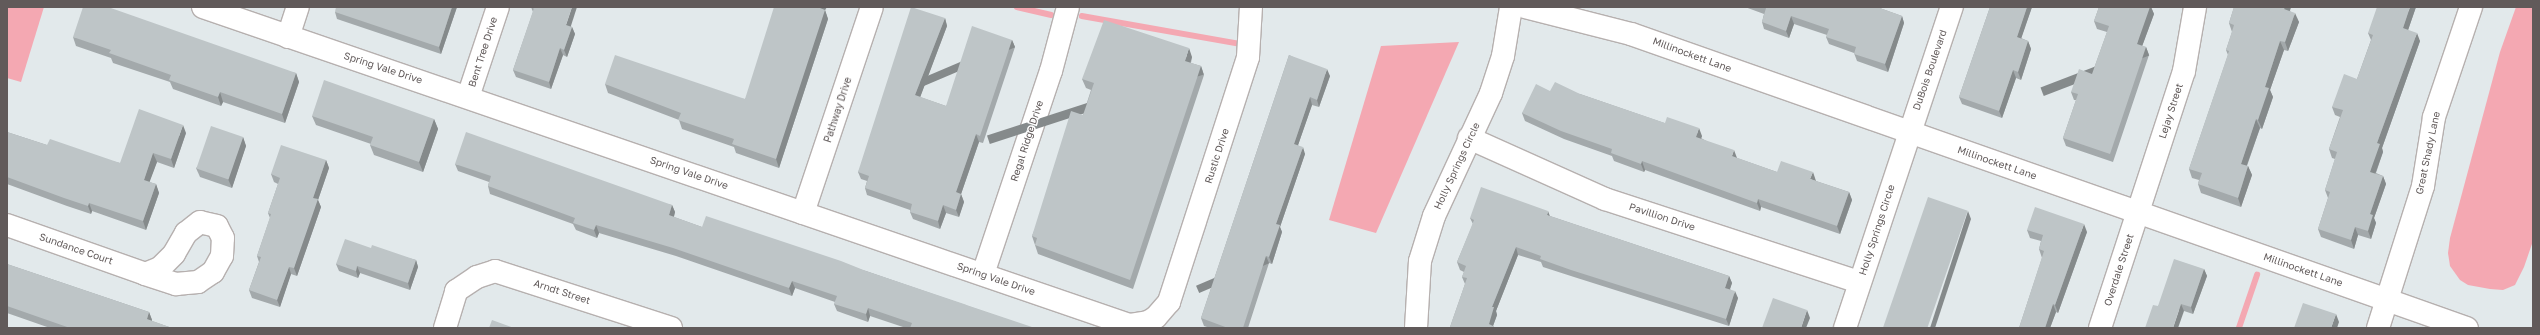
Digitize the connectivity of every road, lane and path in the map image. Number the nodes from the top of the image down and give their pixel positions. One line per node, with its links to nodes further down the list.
1 (203, 7): 12 (street, Spring Vale Drive)
2 (298, 7): 12 (street)
3 (498, 7): 13 (street, Bent Tree Drive)
4 (872, 7): 17 (street, Pathway Drive)
5 (1068, 7): 20 (street, Regal Ridge Drive)
6 (1251, 7): 23 (street, Rustic Drive)
7 (1511, 7): 15 (street, Holly Springs Circle)
8 (1525, 7): 14 (street, Millinockett Lane)
9 (1952, 7): 14 (street, DuBois Boulevard)
10 (2195, 7): 16 (street, Lejay Street)
11 (2471, 7): 22 (street, Great Shady Lane)
12 (288, 37): 13 (street, Spring Vale Drive)
13 (468, 97): 17 (street, Spring Vale Drive)
14 (1909, 132): 16 (street, Millinockett Lane); 21 (street, Holly Springs Circle)
15 (1469, 138): 21 (street, Pavillion Drive); 26 (street, Holly Springs Circle)
16 (2137, 212): 22 (street, Millinockett Lane); 28 (street, Overdale Street)
17 (803, 213): 20 (street, Spring Vale Drive)
18 (7, 225): 19 (street, Sundance Court)
19 (144, 274)
20 (983, 274): 23 (street, Spring Vale Drive)
21 (1860, 282): 27 (street, Holly Springs Circle)
22 (2387, 300): 29 (street, Great Shady Lane); 30 (street, Millinockett Lane)
23 (1169, 302)
24 (444, 328): 25 (street, Arndt Street)
25 (671, 328)
26 (1416, 328)
27 (1845, 328)
28 (2100, 328)
29 (2378, 328)
30 (2467, 328)

